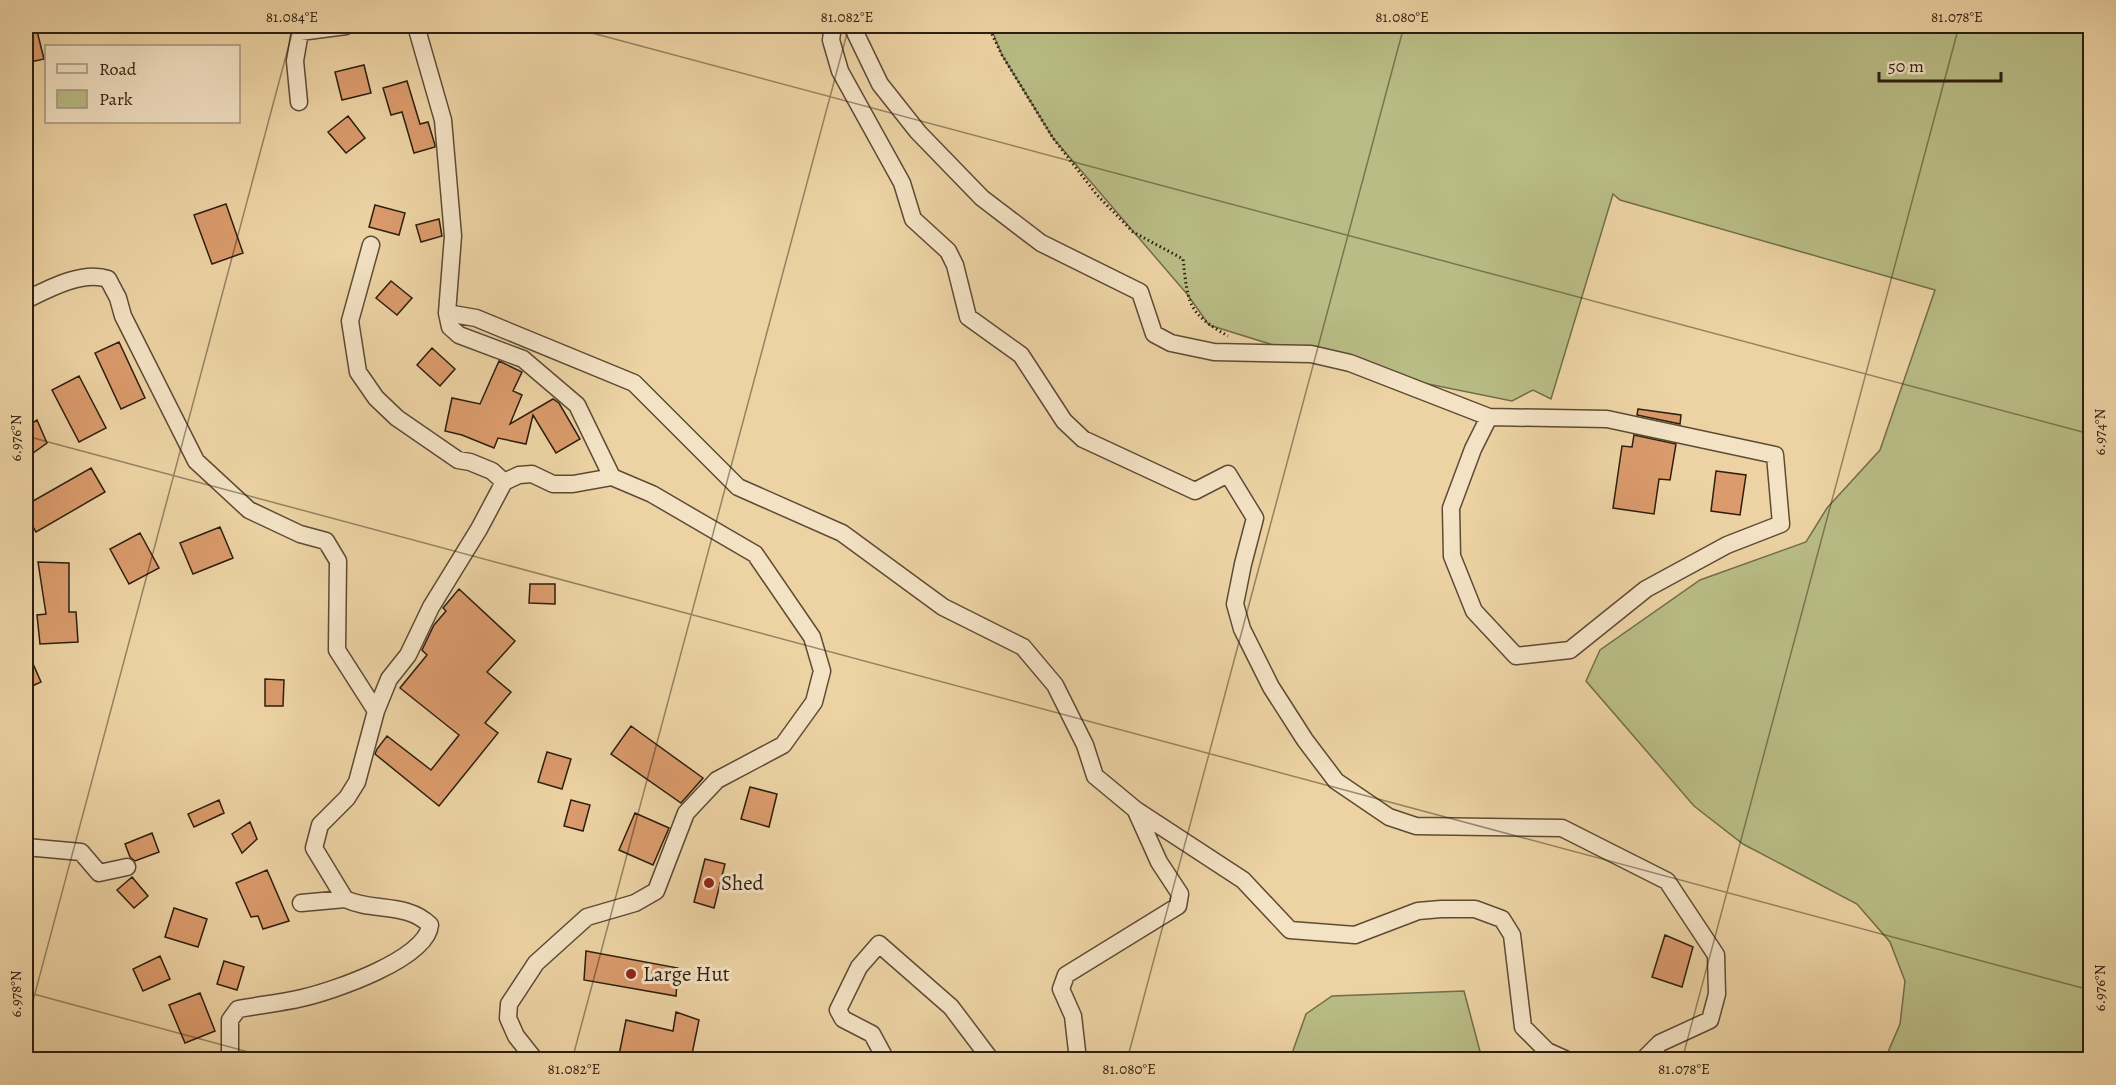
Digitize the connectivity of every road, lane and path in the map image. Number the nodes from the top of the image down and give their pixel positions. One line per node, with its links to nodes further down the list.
1 (346, 26): 6 (street)
2 (416, 26): 9 (street)
3 (833, 26): 26 (street)
4 (852, 26): 11 (street)
5 (988, 26): 10 (path)
6 (299, 102)
7 (371, 245): 13 (street)
8 (26, 300): 14 (street)
9 (447, 313): 12 (street); 15 (street)
10 (1228, 336)
11 (1489, 417): 11 (street)
12 (612, 477): 13 (street); 21 (street)
13 (504, 482): 14 (street)
14 (376, 711): 18 (street)
15 (1136, 810): 24 (street); 25 (street)
16 (26, 847): 17 (street)
17 (127, 867)
18 (345, 899): 19 (street); 20 (street)
19 (301, 903)
20 (230, 1059)
21 (535, 1059)
22 (886, 1059): 23 (street)
23 (991, 1059)
24 (1078, 1059)
25 (1567, 1059)
26 (1643, 1059)

